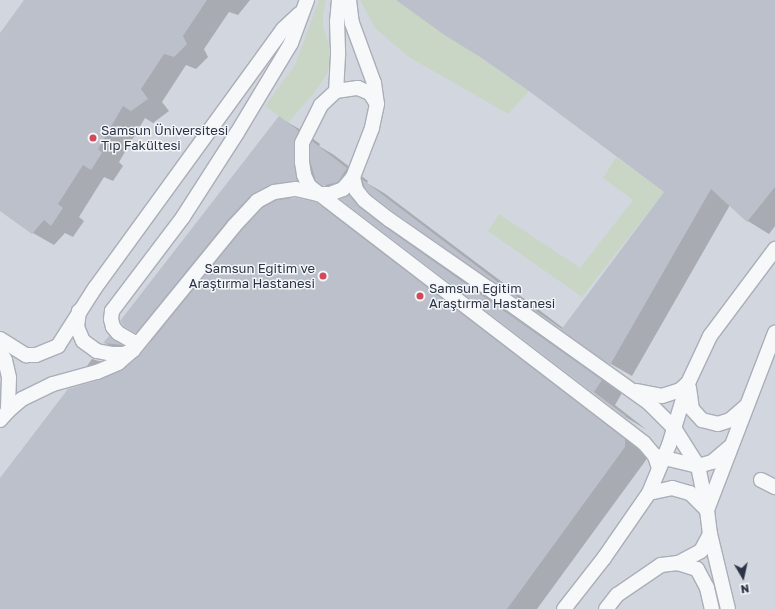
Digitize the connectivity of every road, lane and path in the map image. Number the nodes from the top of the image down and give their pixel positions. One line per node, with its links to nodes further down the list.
1 (339, 0): 4 (lane)
2 (349, 0): 5 (lane)
3 (305, 5): 9 (lane); 12 (lane)
4 (336, 91): 5 (lane); 7 (lane)
5 (377, 104): 6 (lane)
6 (353, 177): 7 (lane); 15 (lane)
7 (318, 194): 12 (lane); 20 (lane)
8 (775, 249): 14 (lane)
9 (79, 311): 11 (lane); 12 (lane)
10 (775, 333): 16 (lane)
11 (0, 339)
12 (133, 350): 17 (lane)
13 (0, 352): 17 (lane)
14 (688, 383): 15 (lane); 16 (lane); 18 (lane)
15 (629, 389): 18 (lane)
16 (747, 404): 19 (lane)
17 (4, 415)
18 (674, 428): 20 (lane); 21 (lane)
19 (733, 443): 21 (lane); 25 (lane)
20 (659, 461): 21 (lane); 24 (lane)
21 (698, 466): 25 (lane)
22 (761, 480): 23 (lane)
23 (775, 487)
24 (649, 493): 25 (lane); 28 (lane)
25 (707, 510): 26 (lane)
26 (710, 534): 27 (lane); 31 (lane)
27 (678, 563): 29 (lane); 30 (lane)
28 (564, 609)
29 (606, 609)
30 (712, 609)
31 (728, 609)

